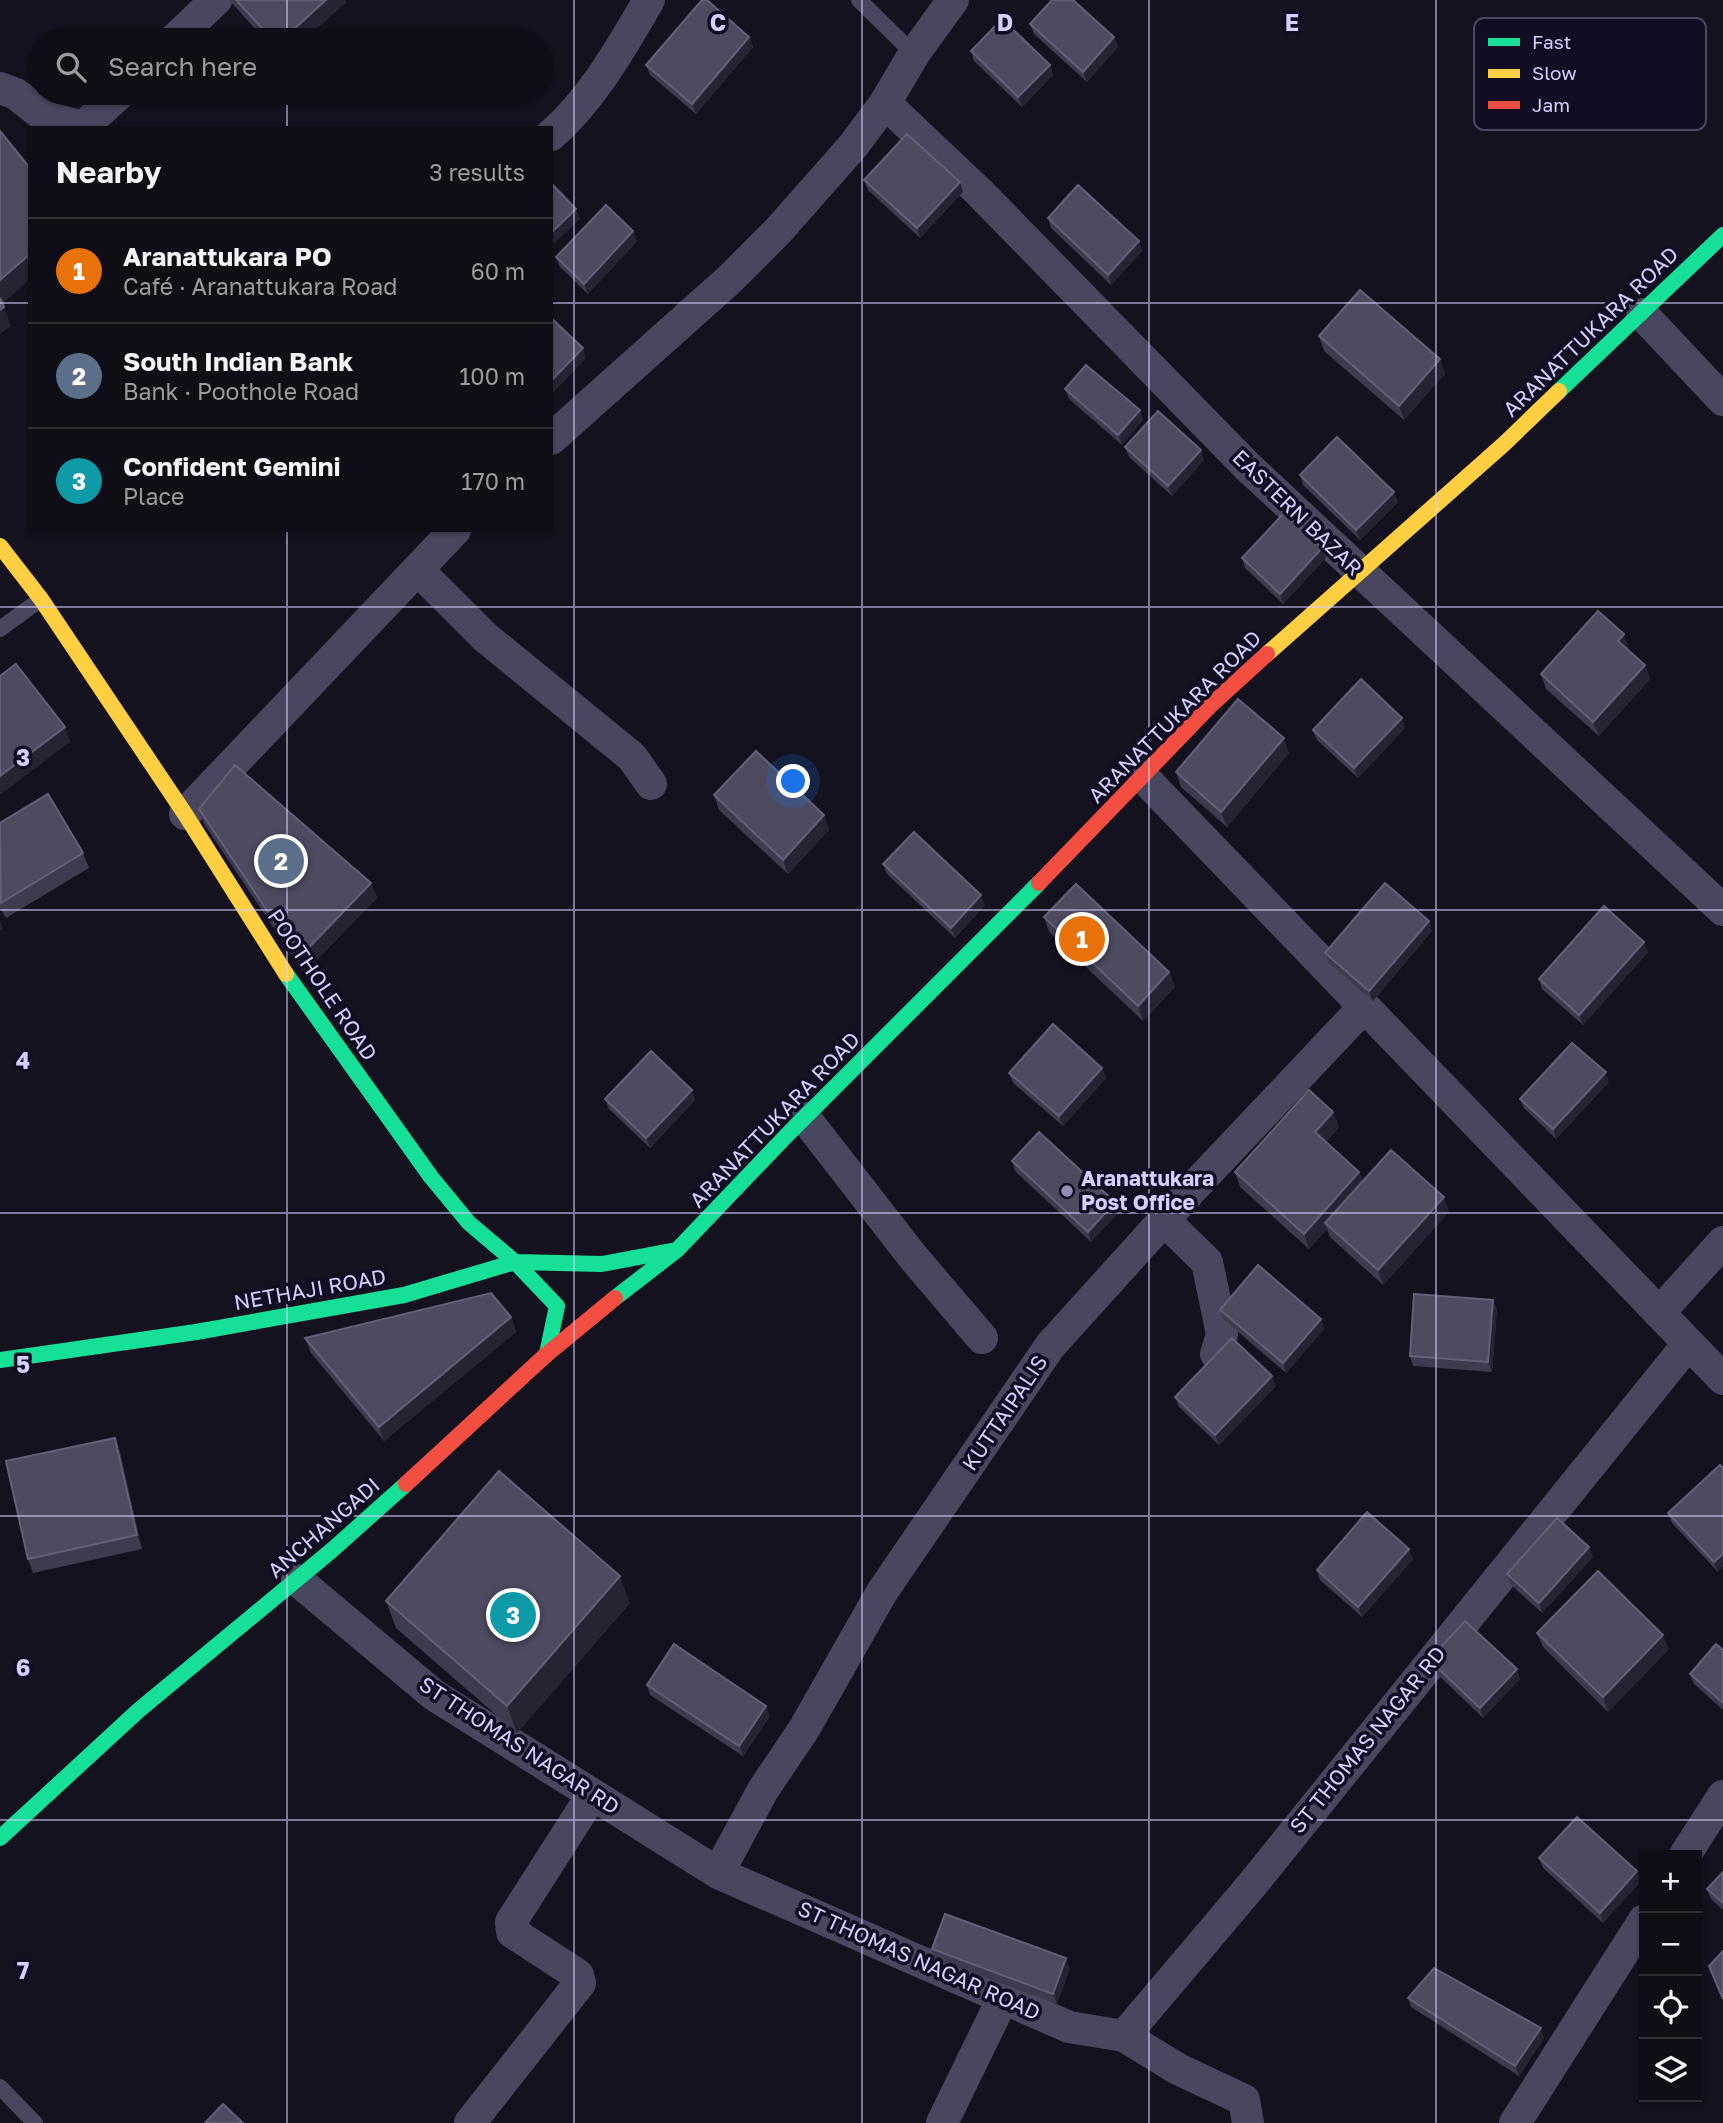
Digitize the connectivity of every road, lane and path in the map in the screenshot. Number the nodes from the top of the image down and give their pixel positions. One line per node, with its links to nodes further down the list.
1 (216, 0): 5 (street)
2 (649, 0): 14 (street)
3 (859, 0): 6 (lane)
4 (953, 0): 6 (street)
5 (187, 28)
6 (914, 54): 9 (street)
7 (0, 88): 8 (street)
8 (28, 103)
9 (885, 103): 18 (street); 22 (street, EASTERN BAZAR)
10 (30, 105): 12 (street)
11 (107, 105): 13 (street)
12 (79, 126)
13 (84, 126)
14 (553, 133)
15 (1723, 235): 16 (main road, ARANATTUKARA ROAD)
16 (1642, 314): 17 (street); 22 (main road, ARANATTUKARA ROAD)
17 (1723, 400)
18 (553, 437)
19 (453, 532): 21 (street)
20 (0, 546): 23 (main road, POOTHOLE ROAD)
21 (418, 570): 26 (street); 27 (street)
22 (1359, 571): 25 (main road, ARANATTUKARA ROAD); 28 (street, EASTERN BAZAR)
23 (41, 599): 24 (lane); 27 (main road, POOTHOLE ROAD)
24 (0, 629)
25 (1143, 777): 29 (street); 30 (main road, ARANATTUKARA ROAD)
26 (651, 784)
27 (185, 814): 34 (main road, POOTHOLE ROAD)
28 (1723, 910)
29 (1364, 1007): 31 (street, KUTTAIPALIS); 35 (street)
30 (805, 1118): 33 (main road, ARANATTUKARA ROAD); 36 (street)
31 (1164, 1220): 39 (street); 47 (street, KUTTAIPALIS)
32 (1723, 1242): 35 (street)
33 (677, 1250): 34 (main road); 38 (main road, ANCHANGADI)
34 (515, 1262): 38 (main road); 40 (main road, NETHAJI ROAD)
35 (1659, 1312): 37 (street)
36 (982, 1338)
37 (1688, 1345): 41 (street); 50 (street, ST THOMAS NAGAR RD)
38 (547, 1354): 42 (main road, ANCHANGADI)
39 (1216, 1354)
40 (0, 1360)
41 (1723, 1379)
42 (297, 1580): 43 (street, ST THOMAS NAGAR RD); 45 (main road, ANCHANGADI)
43 (592, 1795): 47 (street, ST THOMAS NAGAR RD); 53 (street)
44 (1723, 1796): 46 (street)
45 (0, 1838)
46 (1688, 1850)
47 (718, 1873): 49 (street, ST THOMAS NAGAR ROAD)
48 (1639, 1928): 56 (street)
49 (1003, 1998): 50 (street, ST THOMAS NAGAR ROAD); 54 (street)
50 (1124, 2036): 55 (street)
51 (0, 2087): 52 (lane)
52 (35, 2123)
53 (470, 2123)
54 (942, 2123)
55 (1248, 2123)
56 (1515, 2123)

